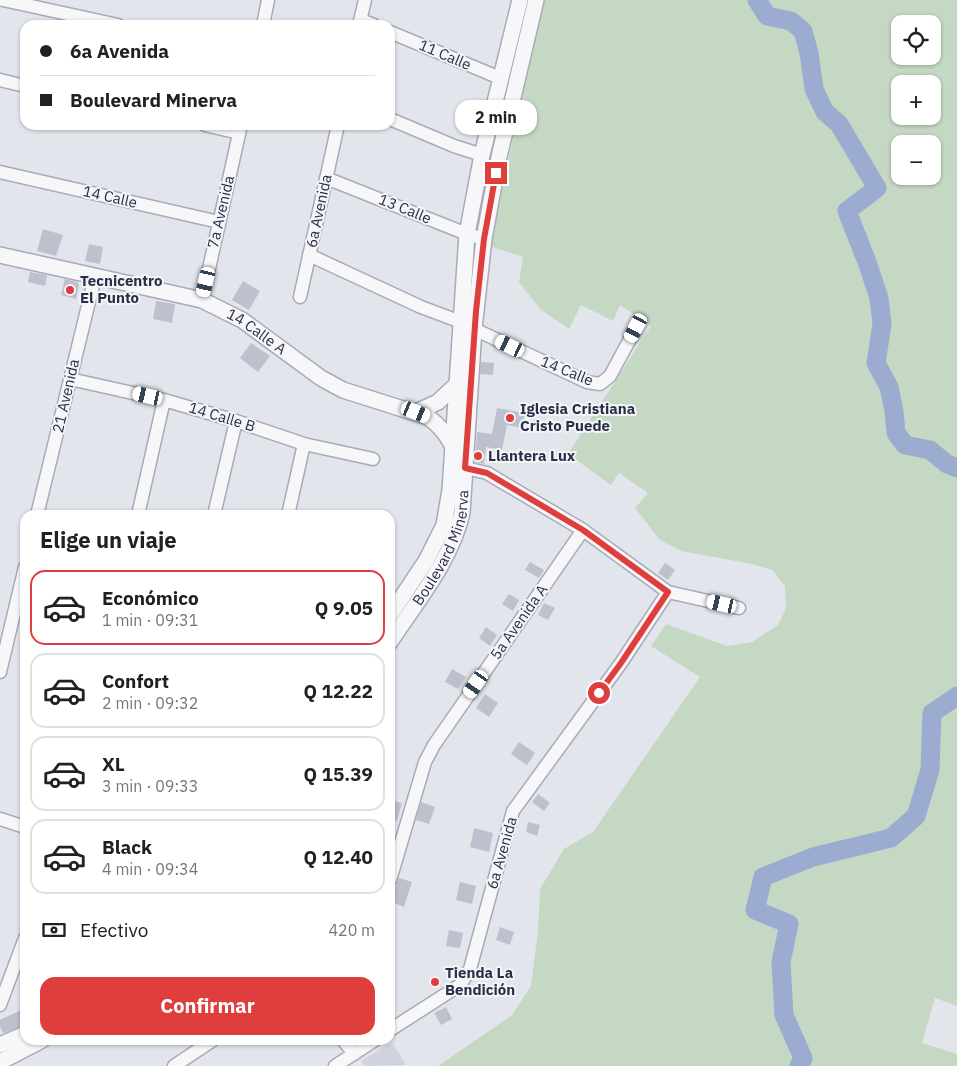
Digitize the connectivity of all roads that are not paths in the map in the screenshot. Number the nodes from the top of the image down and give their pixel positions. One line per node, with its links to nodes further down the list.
1 (3, 0): 6 (street)
2 (268, 0): 7 (street)
3 (365, 0): 8 (street)
4 (520, 0): 11 (street, Boulevard Minerva)
5 (536, 0): 10 (street, Boulevard Minerva)
6 (95, 20)
7 (264, 20)
8 (360, 20)
9 (395, 34): 11 (street, 11 Calle)
10 (518, 76): 11 (street); 14 (street, Boulevard Minerva)
11 (500, 79): 14 (street); 18 (street, Boulevard Minerva)
12 (0, 80): 13 (street)
13 (20, 85)
14 (514, 93): 23 (street, Boulevard Minerva)
15 (395, 120): 18 (street)
16 (240, 130): 21 (street, 7a Avenida)
17 (337, 130): 20 (street, 6a Avenida)
18 (482, 154): 22 (street, Boulevard Minerva)
19 (0, 172): 21 (street, 14 Calle)
20 (326, 178): 22 (street, 13 Calle); 25 (street, 6a Avenida)
21 (219, 222): 28 (street, 7a Avenida)
22 (467, 234): 23 (street, 13 Calle); 29 (street, Boulevard Minerva)
23 (484, 239): 29 (street, Boulevard Minerva)
24 (0, 255): 26 (street, 14 Calle A)
25 (309, 255): 27 (street, 6a Avenida); 29 (street, 14 Calle)
26 (94, 276): 28 (street, 14 Calle A); 31 (street, 21 Avenida)
27 (300, 297)
28 (202, 300): 34 (street, 14 Calle A)
29 (468, 326): 30 (street, 14 Calle); 32 (street, Boulevard Minerva); 39 (street, Boulevard Minerva)
30 (636, 328)
31 (70, 379): 33 (street, 14 Calle B); 40 (street, 21 Avenida)
32 (456, 385): 34 (street); 37 (street, Boulevard Minerva)
33 (164, 400): 35 (street, 14 Calle B); 41 (street)
34 (416, 412): 37 (street, 14 Calle A)
35 (236, 421): 36 (street, 14 Calle B); 42 (street)
36 (304, 444): 38 (street, 14 Calle B); 43 (street)
37 (452, 445): 47 (street, Boulevard Minerva)
38 (373, 459)
39 (465, 468): 44 (street); 49 (street, Boulevard Minerva)
40 (39, 510)
41 (139, 510)
42 (215, 510)
43 (289, 510)
44 (583, 530): 46 (street); 53 (street, 5a Avenida A)
45 (20, 588): 50 (street)
46 (668, 592): 48 (street); 56 (street, 6a Avenida)
47 (395, 608)
48 (739, 608)
49 (395, 635)
50 (0, 672)
51 (0, 819): 52 (street)
52 (20, 825)
53 (395, 863)
54 (20, 951): 55 (street)
55 (0, 1005)
56 (395, 1027)
57 (20, 1036): 58 (street)
58 (0, 1045)
59 (32, 1045): 64 (street)
60 (206, 1045): 65 (street)
61 (347, 1045): 63 (street)
62 (368, 1045): 63 (street)
63 (354, 1054): 66 (street)
64 (0, 1062)
65 (174, 1066)
66 (335, 1066)

